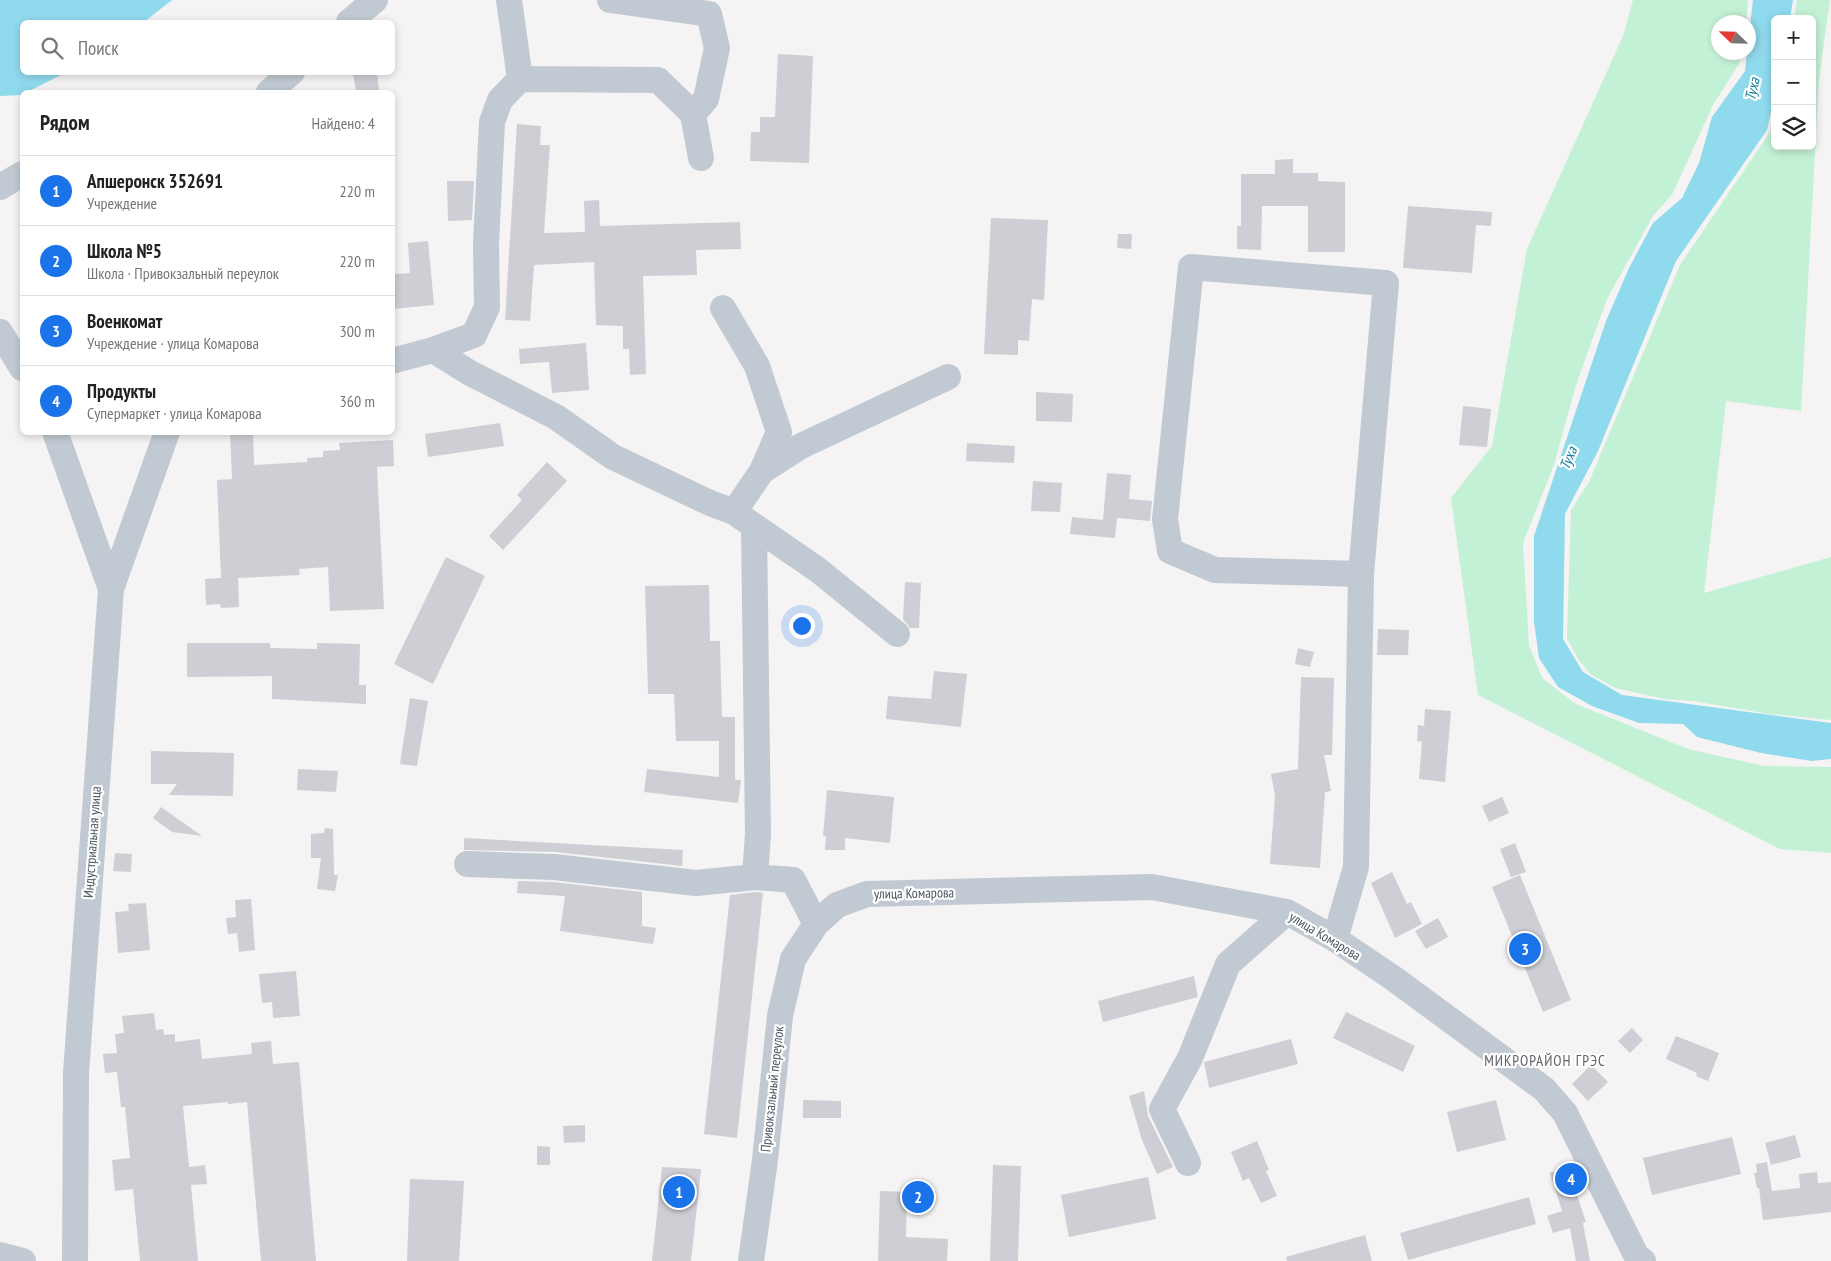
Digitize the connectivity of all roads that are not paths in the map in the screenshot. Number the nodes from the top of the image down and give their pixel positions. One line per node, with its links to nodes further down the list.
1 (375, 0): 4 (street)
2 (509, 0): 6 (street)
3 (610, 0): 8 (street)
4 (351, 20)
5 (289, 75): 7 (street)
6 (520, 79): 8 (street); 14 (street)
7 (271, 90)
8 (693, 114): 9 (street)
9 (701, 158)
10 (20, 175): 11 (street)
11 (0, 187)
12 (723, 308): 20 (street)
13 (0, 332): 16 (street)
14 (433, 350): 15 (street); 21 (street)
15 (395, 360)
16 (20, 365)
17 (948, 377): 20 (street)
18 (56, 435): 23 (street)
19 (166, 435): 23 (street, Индустриальная улица)
20 (762, 471): 21 (street)
21 (744, 520): 24 (street); 26 (street)
22 (1361, 574): 22 (street); 29 (street)
23 (111, 589): 33 (street, Индустриальная улица)
24 (897, 634)
25 (467, 864): 26 (street)
26 (755, 877): 28 (street)
27 (1287, 912): 28 (street, улица Комарова); 29 (street, улица Комарова); 30 (street)
28 (816, 924): 34 (street, Привокзальный переулок)
29 (1335, 939): 35 (street, улица Комарова)
30 (1188, 1162)
31 (0, 1255): 32 (street)
32 (23, 1261)
33 (75, 1261)
34 (751, 1261)
35 (1643, 1261)

